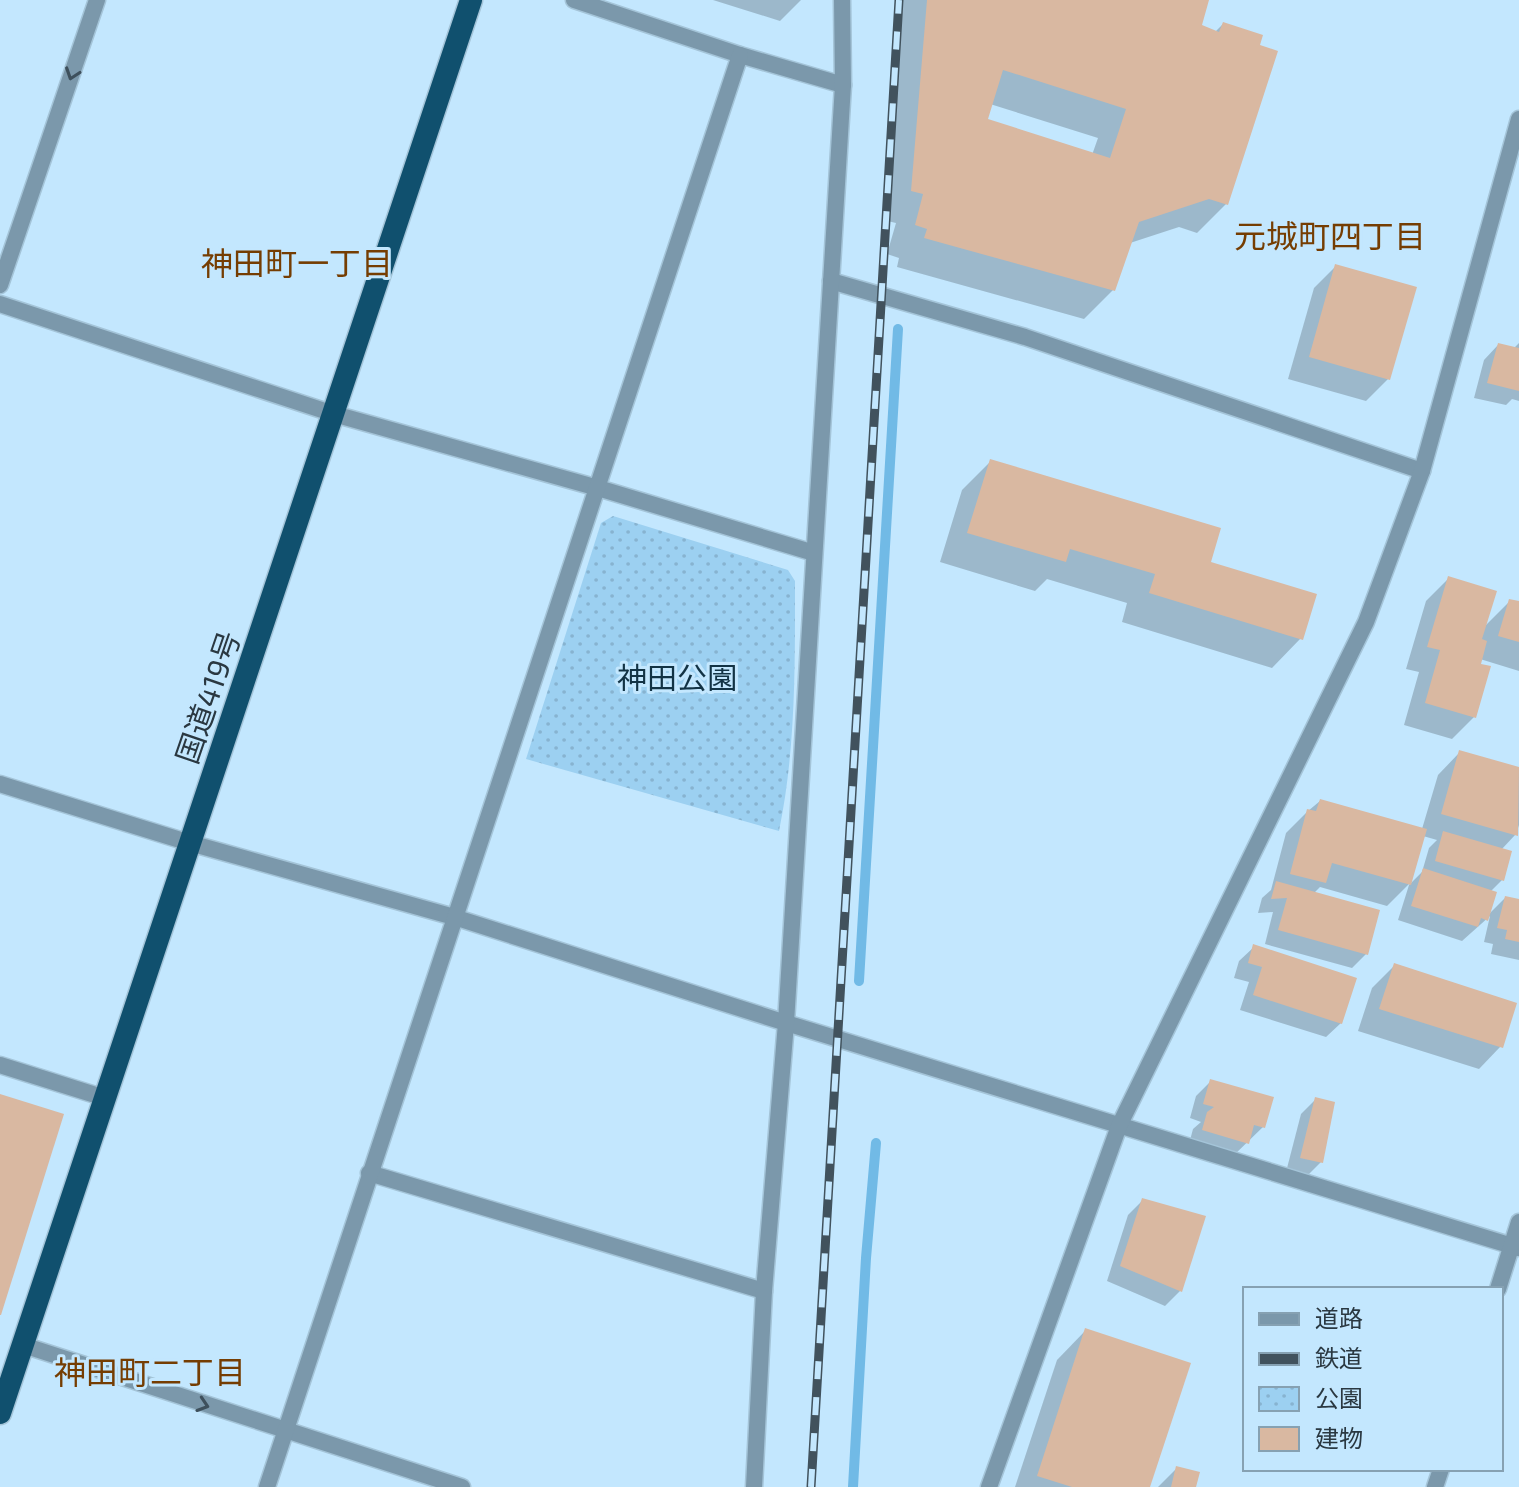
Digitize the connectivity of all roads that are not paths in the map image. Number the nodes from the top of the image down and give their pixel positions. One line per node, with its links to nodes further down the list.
1 (97, 0): 9 (street, one-way to 9)
2 (471, 0): 11 (highway, 国道419号)
3 (574, 0): 5 (street)
4 (842, 0): 6 (street)
5 (740, 55): 6 (street); 13 (street)
6 (843, 85): 8 (street)
7 (1519, 119): 12 (street)
8 (831, 281): 12 (street); 14 (street)
9 (0, 285)
10 (0, 304): 11 (street)
11 (334, 414): 13 (street); 16 (highway, 国道419号)
12 (1422, 471): 21 (street)
13 (598, 488): 14 (street); 17 (street)
14 (814, 553): 18 (street)
15 (0, 784): 16 (street)
16 (190, 843): 17 (street); 20 (highway, 国道419号)
17 (454, 917): 18 (street); 22 (street)
18 (786, 1023): 21 (street); 26 (street)
19 (0, 1065): 20 (street)
20 (105, 1098): 27 (highway, 国道419号)
21 (1119, 1126): 24 (street); 33 (street)
22 (369, 1173): 26 (street); 29 (street)
23 (1519, 1222): 24 (street)
24 (1515, 1247): 25 (street)
25 (1499, 1287)
26 (764, 1291): 32 (street)
27 (23, 1345): 28 (highway, 国道419号); 29 (street, one-way to 29)
28 (0, 1413)
29 (285, 1432): 30 (street); 31 (street)
30 (267, 1487)
31 (462, 1487)
32 (754, 1487)
33 (989, 1487)

